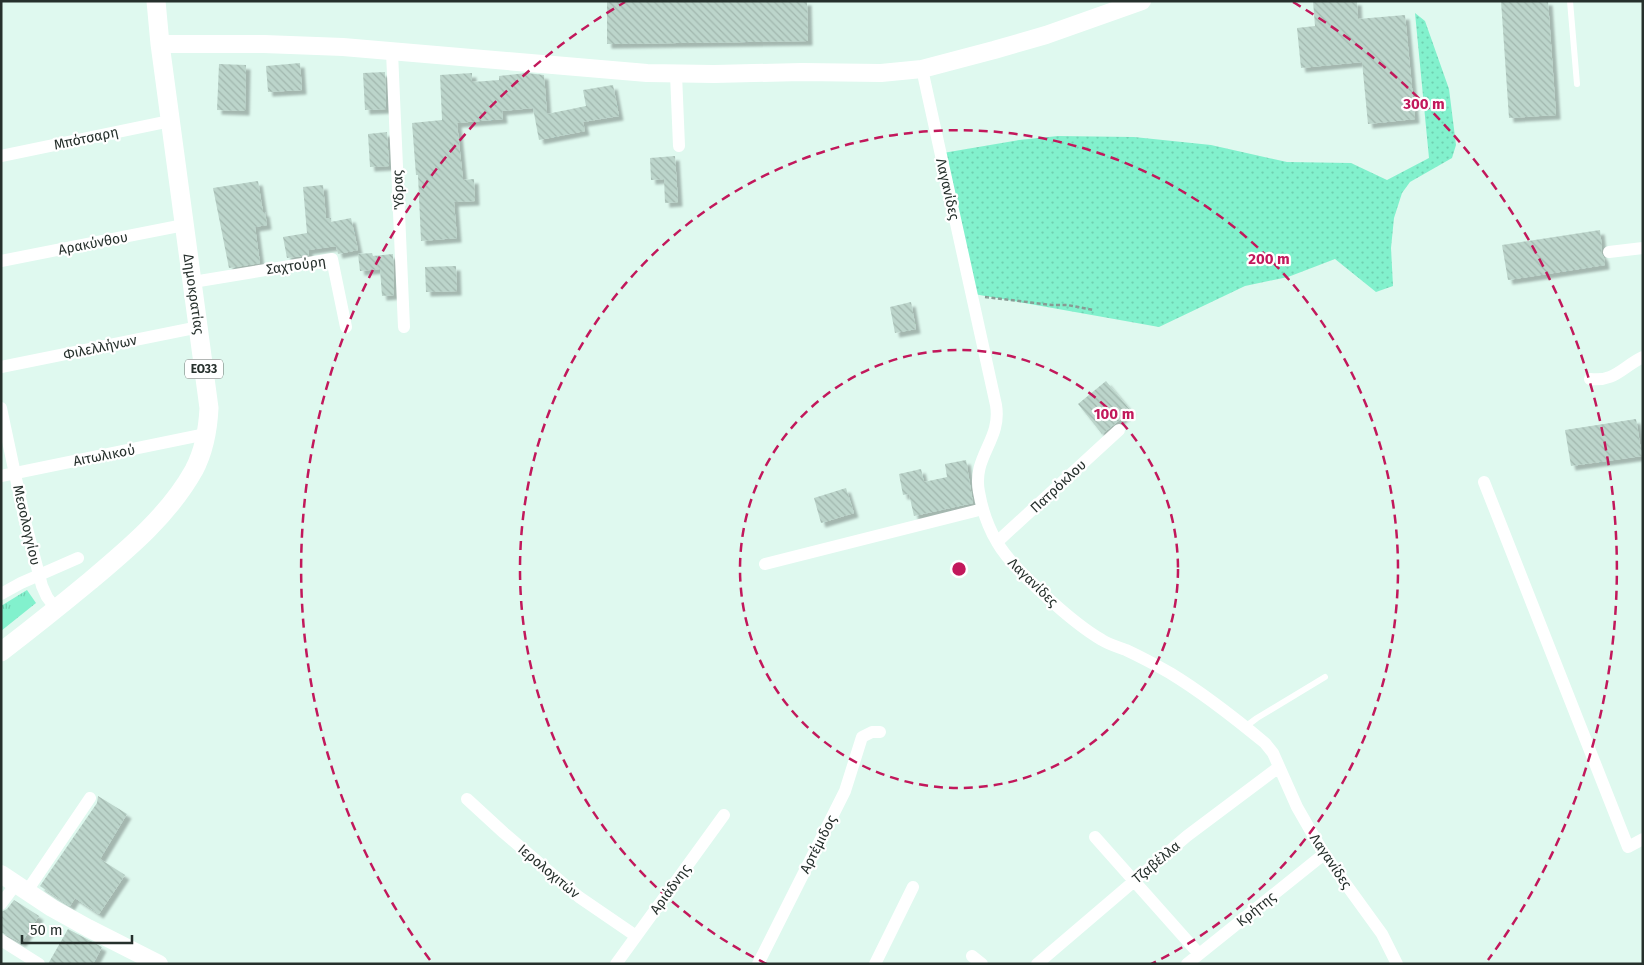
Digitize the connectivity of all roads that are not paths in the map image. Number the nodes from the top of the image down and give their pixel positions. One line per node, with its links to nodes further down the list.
1 (156, 1): 4 (main road, Δημοκρατίας / ΕΟ33)
2 (1142, 1): 6 (street)
3 (1570, 1): 8 (lane)
4 (160, 44): 5 (street); 9 (main road, Δημοκρατίας / ΕΟ33)
5 (392, 52): 7 (street); 19 (street, Ύδρας)
6 (922, 69): 7 (street); 29 (street, Λαγανίδες)
7 (676, 74): 10 (street)
8 (1578, 84)
9 (170, 121): 11 (street, Μπότσαρη); 12 (main road, Δημοκρατίας / ΕΟ33)
10 (679, 146)
11 (1, 156)
12 (184, 225): 15 (street, Αρακύνθου); 16 (main road, Δημοκρατίας / ΕΟ33)
13 (1643, 248): 14 (street)
14 (1609, 252)
15 (1, 261)
16 (193, 282): 17 (main road, Δημοκρατίας / ΕΟ33); 18 (street, Σαχτούρη)
17 (199, 327): 21 (street, Φιλελλήνων); 25 (main road, Δημοκρατίας / ΕΟ33)
18 (346, 327)
19 (404, 327)
20 (1643, 357): 22 (street)
21 (1, 367)
22 (1590, 379)
23 (1, 408): 26 (street, Μεσολογγίου)
24 (1119, 430): 30 (street, Πατρόκλου)
25 (206, 434): 26 (street, Αιτωλικού); 35 (main road, Δημοκρατίας / ΕΟ33)
26 (15, 473): 27 (street, Αιτωλικού); 33 (street, Μεσολογγίου)
27 (1, 476)
28 (1484, 482): 45 (street)
29 (983, 509): 30 (street, Λαγανίδες); 32 (street)
30 (997, 542): 38 (street, Λαγανίδες)
31 (78, 558): 33 (street)
32 (765, 564)
33 (39, 574): 34 (street); 35 (street, Μεσολογγίου)
34 (1, 594)
35 (56, 609): 36 (main road, Δημοκρατίας / ΕΟ33)
36 (1, 652)
37 (1325, 678): 38 (lane)
38 (1245, 727): 40 (street, Λαγανίδες)
39 (880, 732): 59 (street, Αρτέμιδος)
40 (1279, 767): 46 (street, Λαγανίδες); 48 (street, Τζαβέλλα)
41 (90, 798): 50 (street)
42 (467, 799): 52 (street, Ιερολοχιτών)
43 (724, 815): 52 (street, Αριάδνης)
44 (1095, 837): 48 (street)
45 (1643, 840)
46 (1324, 854): 54 (street, Κρήτης); 64 (street, Λαγανίδες)
47 (1, 874): 50 (street)
48 (1134, 881): 54 (street); 62 (street, Τζαβέλλα)
49 (913, 887): 60 (street)
50 (22, 888): 51 (street); 56 (street)
51 (1, 904)
52 (636, 936): 58 (street, Αριάδνης)
53 (1, 940): 57 (street)
54 (1199, 954): 63 (street, Κρήτης)
55 (972, 956): 61 (street)
56 (149, 961)
57 (39, 964)
58 (616, 964)
59 (758, 964)
60 (875, 964)
61 (982, 964)
62 (1037, 964)
63 (1187, 964)
64 (1397, 964)

